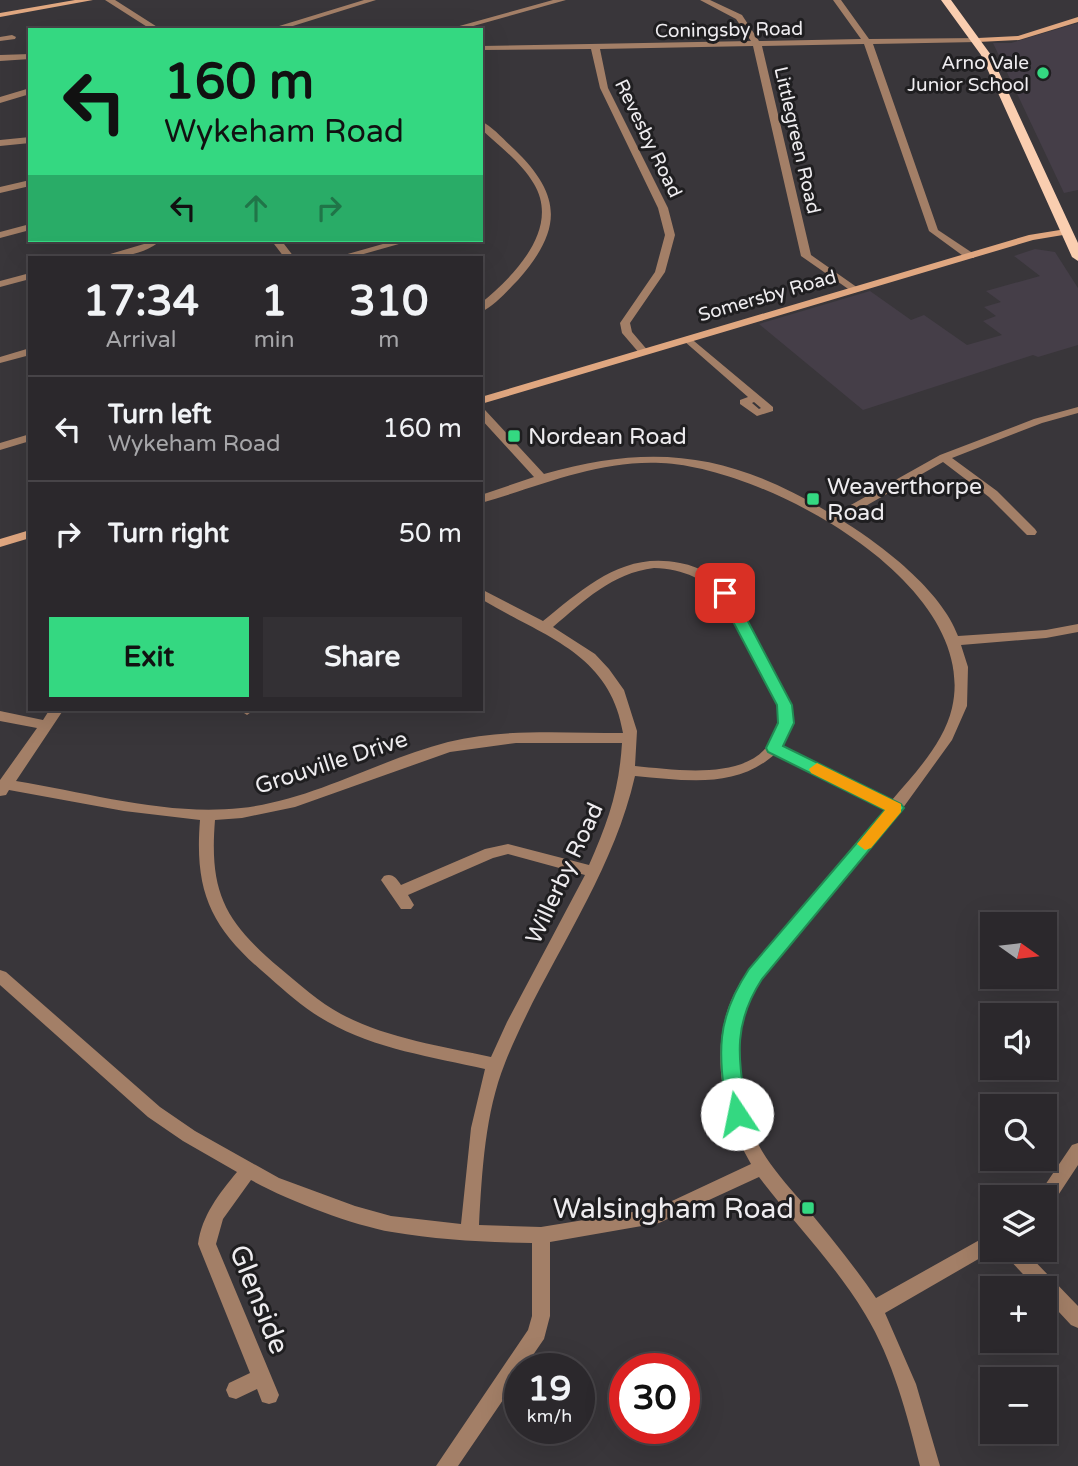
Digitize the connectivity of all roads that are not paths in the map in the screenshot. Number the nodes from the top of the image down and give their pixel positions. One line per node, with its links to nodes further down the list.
1 (89, 0): 8 (street)
2 (109, 0): 10 (street)
3 (372, 0): 11 (street)
4 (562, 0): 12 (street)
5 (704, 0): 17 (street, Littlegreen Road)
6 (837, 0): 16 (street)
7 (946, 0): 15 (main road)
8 (0, 15)
9 (1078, 19): 15 (street)
10 (155, 28)
11 (277, 28)
12 (457, 28)
13 (12, 37): 14 (street)
14 (0, 39)
15 (978, 40): 16 (street, Coningsby Road); 30 (main road)
16 (868, 43): 17 (street, Coningsby Road); 38 (street)
17 (757, 44): 18 (street, Coningsby Road); 42 (street, Littlegreen Road)
18 (595, 46): 19 (street, Coningsby Road); 46 (street, Revesby Road)
19 (483, 48)
20 (28, 56): 21 (street)
21 (0, 58)
22 (28, 92): 23 (street)
23 (0, 100)
24 (483, 126): 43 (street)
25 (28, 140): 26 (street)
26 (0, 143)
27 (28, 183): 28 (street)
28 (0, 190)
29 (28, 228): 31 (street)
30 (1066, 232): 38 (street, Somersby Road); 39 (main road)
31 (0, 235)
32 (153, 242): 35 (street)
33 (278, 242): 36 (street)
34 (400, 242): 37 (street)
35 (107, 256)
36 (288, 256)
37 (345, 256)
38 (970, 256): 42 (street, Somersby Road)
39 (1078, 257)
40 (28, 277): 41 (street)
41 (0, 284)
42 (854, 290): 44 (street, Somersby Road)
43 (483, 307)
44 (688, 339): 46 (street, Somersby Road); 48 (street)
45 (28, 352): 47 (street)
46 (644, 352): 49 (street, Somersby Road)
47 (0, 360)
48 (756, 398)
49 (483, 400)
50 (1078, 410): 54 (street)
51 (483, 414): 55 (street)
52 (28, 438): 53 (street)
53 (0, 447)
54 (944, 457): 57 (street); 58 (street)
55 (542, 479): 56 (street); 57 (street)
56 (483, 498)
57 (832, 520): 64 (street)
58 (1010, 532)
59 (28, 535): 60 (street)
60 (0, 543)
61 (484, 598): 62 (street, Willerby Road)
62 (544, 627): 68 (street, Willerby Road); 69 (street)
63 (1078, 628): 64 (street)
64 (953, 641): 72 (street)
65 (56, 711): 67 (street)
66 (0, 716): 67 (street)
67 (46, 725): 71 (street)
68 (630, 738): 70 (street, Willerby Road); 73 (street, Grouville Drive)
69 (774, 748): 70 (street); 72 (street)
70 (630, 771): 74 (street, Willerby Road)
71 (3, 788): 73 (street, Grouville Drive)
72 (895, 808): 79 (street)
73 (208, 815): 77 (street)
74 (593, 872): 75 (street); 77 (street, Willerby Road)
75 (389, 880)
76 (0, 976): 80 (street)
77 (496, 1065): 82 (street, Willerby Road)
78 (1078, 1150): 81 (street)
79 (762, 1167): 83 (street); 86 (street)
80 (249, 1169): 82 (street); 88 (street, Glenside)
81 (1055, 1185)
82 (469, 1233): 83 (street)
83 (541, 1234): 89 (street)
84 (980, 1248): 86 (street)
85 (1024, 1262): 87 (street)
86 (873, 1310): 90 (street)
87 (1078, 1319)
88 (236, 1391)
89 (446, 1466)
90 (930, 1466)

